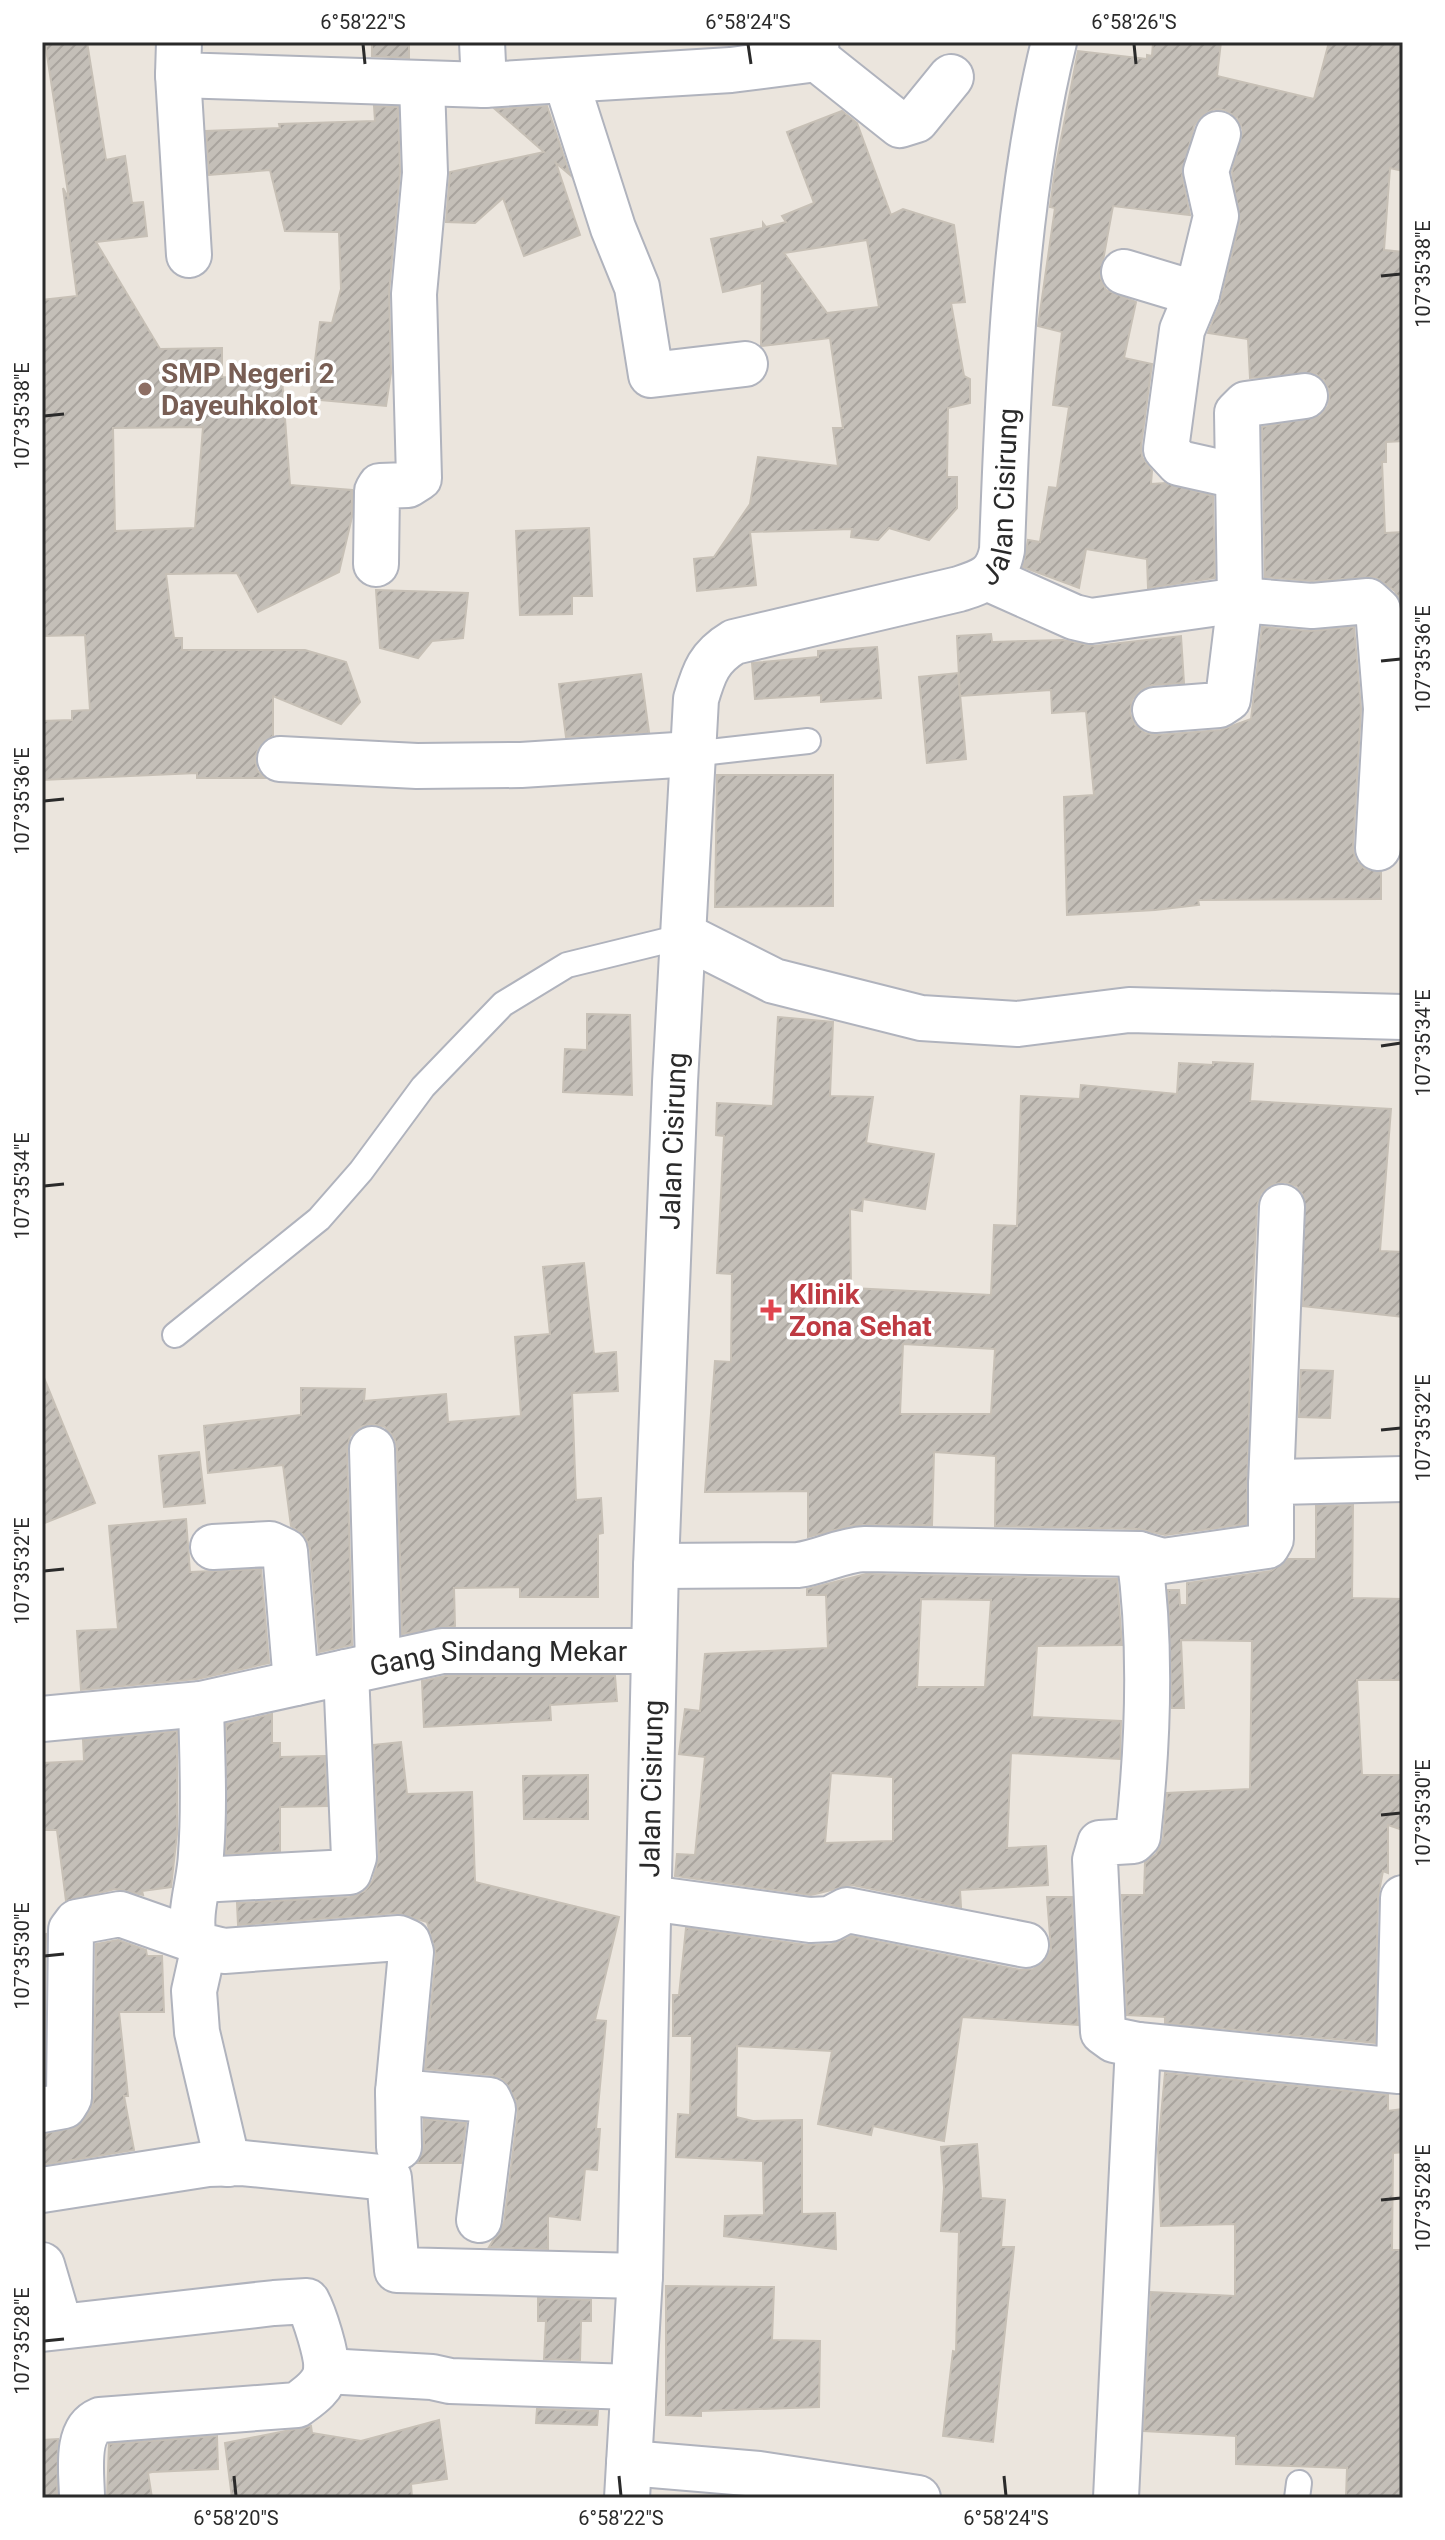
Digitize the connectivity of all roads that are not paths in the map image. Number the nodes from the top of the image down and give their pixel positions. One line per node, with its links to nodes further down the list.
1 (482, 42): 8 (street)
2 (1054, 42): 17 (street, Jalan Cisirung)
3 (816, 51): 5 (street); 6 (street)
4 (178, 59): 7 (street); 10 (street)
5 (951, 77)
6 (566, 81): 8 (street); 13 (street)
7 (422, 85): 8 (street); 16 (street)
8 (484, 85)
9 (1218, 134): 12 (street)
10 (189, 255)
11 (1124, 272): 12 (street)
12 (1197, 294): 15 (street)
13 (745, 364)
14 (1305, 396): 15 (street)
15 (1237, 476): 18 (street)
16 (376, 564)
17 (989, 579): 18 (street); 22 (street, Jalan Cisirung)
18 (1240, 600): 19 (street); 20 (street)
19 (1155, 710)
20 (1394, 710): 24 (street)
21 (808, 741): 22 (lane)
22 (692, 754): 23 (street); 25 (street, Jalan Cisirung)
23 (280, 759)
24 (1378, 848)
25 (685, 936): 26 (street); 28 (lane); 34 (street, Jalan Cisirung)
26 (1403, 1017)
27 (1282, 1207): 31 (street)
28 (175, 1335)
29 (372, 1449): 36 (street)
30 (1403, 1479): 31 (street)
31 (1271, 1485): 33 (street)
32 (213, 1547): 37 (street)
33 (1139, 1554): 34 (street); 45 (street)
34 (656, 1566): 35 (street, Jalan Cisirung)
35 (653, 1651): 36 (street, Gang Sindang Mekar); 41 (street, Jalan Cisirung)
36 (362, 1668): 37 (street, Gang Sindang Mekar); 40 (street)
37 (296, 1683): 38 (street, Gang Sindang Mekar)
38 (201, 1704): 39 (street, Gang Sindang Mekar); 40 (street)
39 (42, 1719)
40 (200, 1880): 43 (street)
41 (649, 1898): 44 (street); 54 (street, Jalan Cisirung)
42 (1403, 1898): 46 (street)
43 (199, 1943): 47 (street); 48 (street); 50 (street)
44 (1026, 1945)
45 (1138, 2045): 46 (street); 62 (street)
46 (1401, 2082)
47 (398, 2092): 49 (street); 52 (street)
48 (42, 2110)
49 (399, 2147)
50 (228, 2164): 51 (street); 54 (street)
51 (42, 2190)
52 (479, 2220)
53 (42, 2265): 55 (street)
54 (640, 2276): 57 (street, Jalan Cisirung)
55 (51, 2328): 56 (street)
56 (326, 2371): 57 (street); 60 (street)
57 (633, 2387): 58 (street, Jalan Cisirung)
58 (628, 2480): 59 (street)
59 (860, 2493): 61 (street)
60 (82, 2498)
61 (918, 2498)
62 (1116, 2498)

